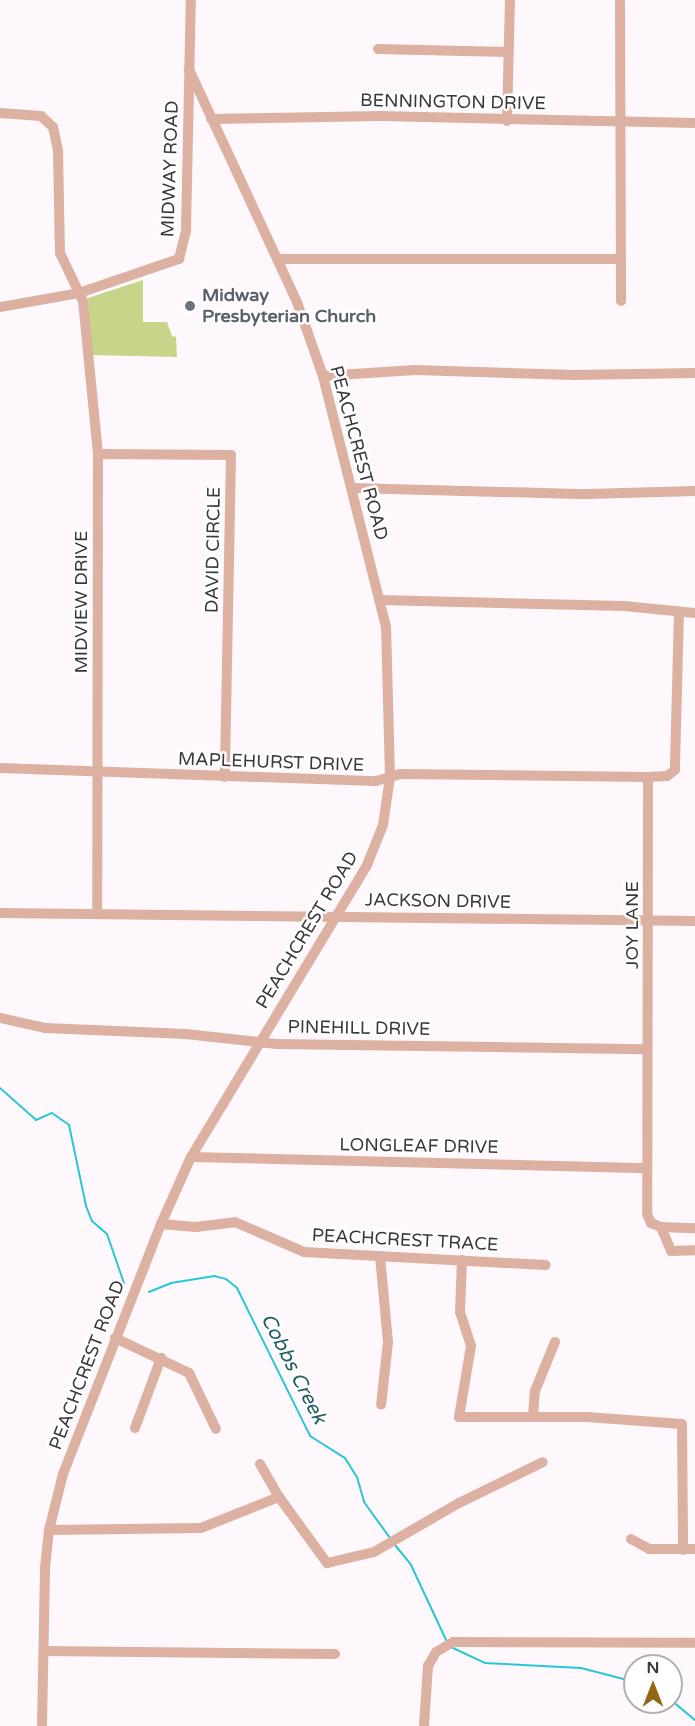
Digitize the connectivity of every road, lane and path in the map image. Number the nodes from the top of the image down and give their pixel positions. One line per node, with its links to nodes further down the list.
1 (191, 0): 6 (street, MIDWAY ROAD)
2 (510, 0): 5 (street)
3 (620, 2): 10 (street)
4 (378, 49): 5 (street)
5 (508, 52): 9 (street)
6 (189, 69): 8 (street, PEACHCREST ROAD); 14 (street, MIDWAY ROAD)
7 (0, 113): 14 (street, MIDVIEW DRIVE)
8 (211, 119): 9 (street, BENNINGTON DRIVE); 12 (street, PEACHCREST ROAD)
9 (507, 121): 10 (street, BENNINGTON DRIVE)
10 (619, 121): 11 (street, BENNINGTON DRIVE); 13 (street)
11 (695, 123)
12 (278, 259): 13 (street); 18 (street, PEACHCREST ROAD)
13 (620, 259): 15 (street)
14 (79, 293): 16 (street, MIDWAY ROAD); 19 (street, MIDVIEW DRIVE)
15 (621, 302)
16 (0, 307)
17 (695, 373): 18 (street)
18 (323, 376): 20 (street, PEACHCREST ROAD)
19 (98, 454): 26 (street, MIDVIEW DRIVE); 27 (street, DAVID CIRCLE)
20 (352, 488): 21 (street); 22 (street, PEACHCREST ROAD)
21 (695, 491)
22 (380, 600): 23 (street); 28 (street, PEACHCREST ROAD)
23 (680, 612): 24 (street); 29 (street)
24 (695, 613)
25 (0, 768): 26 (street, MAPLEHURST DRIVE)
26 (98, 773): 27 (street, MAPLEHURST DRIVE); 31 (street, MIDVIEW DRIVE)
27 (225, 777): 28 (street, MAPLEHURST DRIVE)
28 (390, 777): 29 (street, MAPLEHURST DRIVE); 32 (street, PEACHCREST ROAD)
29 (648, 777): 33 (street, JOY LANE)
30 (0, 913): 31 (street, JACKSON DRIVE)
31 (97, 913): 32 (street, JACKSON DRIVE)
32 (337, 916): 33 (street, JACKSON DRIVE); 36 (street, PEACHCREST ROAD)
33 (648, 920): 34 (street, JACKSON DRIVE); 37 (street, JOY LANE)
34 (695, 921)
35 (0, 1018): 36 (street, PINEHILL DRIVE)
36 (260, 1041): 37 (street, PINEHILL DRIVE); 38 (street, PEACHCREST ROAD)
37 (647, 1049): 39 (street, JOY LANE)
38 (191, 1157): 39 (street, LONGLEAF DRIVE); 40 (street, PEACHCREST ROAD)
39 (647, 1168): 41 (street, JOY LANE)
40 (161, 1224): 44 (street, PEACHCREST TRACE); 47 (street, PEACHCREST ROAD)
41 (661, 1227): 42 (street); 43 (street, JOY LANE)
42 (691, 1228)
43 (695, 1250)
44 (380, 1256): 45 (street, PEACHCREST TRACE); 50 (street)
45 (462, 1260): 46 (street, PEACHCREST TRACE); 51 (street)
46 (546, 1265)
47 (115, 1338): 49 (street); 57 (street, PEACHCREST ROAD)
48 (555, 1342): 51 (street)
49 (162, 1358): 52 (street); 53 (street)
50 (381, 1405)
51 (533, 1417): 60 (street)
52 (135, 1428)
53 (216, 1429)
54 (543, 1462): 56 (street)
55 (260, 1464): 56 (street)
56 (279, 1497): 57 (street)
57 (49, 1530): 62 (street, PEACHCREST ROAD)
58 (631, 1539): 60 (street)
59 (695, 1549): 60 (street)
60 (682, 1550)
61 (695, 1644): 65 (street)
62 (44, 1652): 63 (street); 64 (street, PEACHCREST ROAD)
63 (335, 1654)
64 (42, 1726)
65 (424, 1726)

